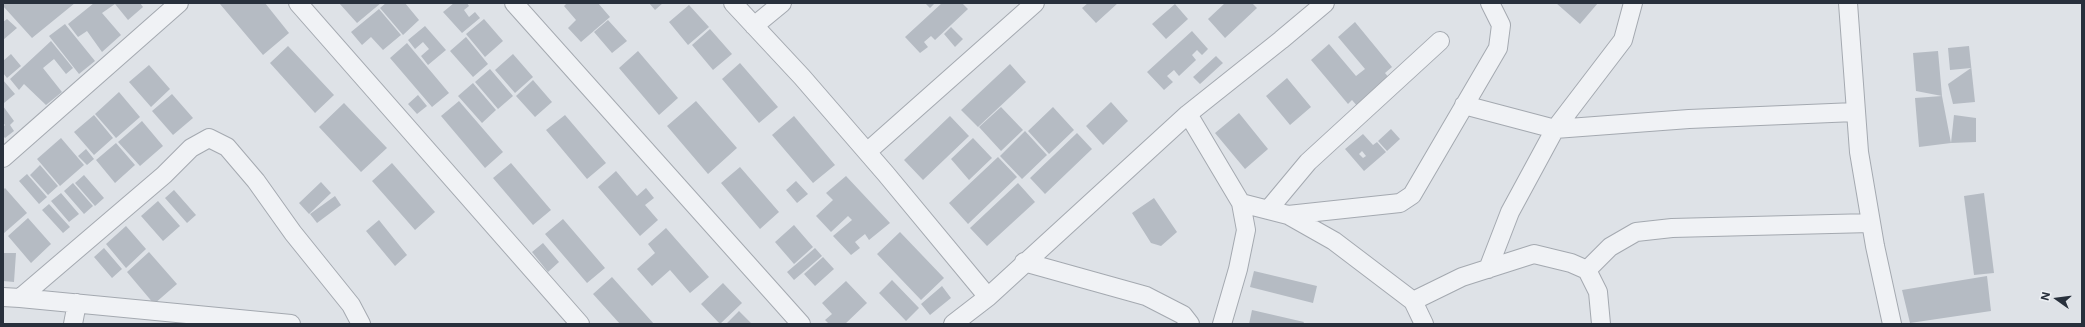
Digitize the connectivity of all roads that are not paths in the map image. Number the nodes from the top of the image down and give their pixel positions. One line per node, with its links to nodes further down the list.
1 (179, 3): 19 (street)
2 (298, 3): 34 (street)
3 (514, 3): 35 (street)
4 (733, 3): 12 (street)
5 (782, 3): 12 (street)
6 (1035, 3): 18 (street)
7 (1324, 3): 16 (street)
8 (1490, 3): 14 (street)
9 (1632, 3): 17 (street)
10 (1840, 3): 11 (street)
11 (1848, 3): 15 (street)
12 (754, 26): 18 (street)
13 (1440, 41): 21 (street)
14 (1464, 105): 17 (street); 22 (street)
15 (1855, 112): 17 (street); 23 (street)
16 (1188, 114): 20 (street); 24 (street)
17 (1555, 129): 25 (street)
18 (867, 152): 28 (street)
19 (3, 158)
20 (1241, 203): 21 (street); 38 (street)
21 (1268, 210): 22 (street)
22 (1288, 215): 29 (street)
23 (1871, 223): 26 (street); 41 (street)
24 (1024, 262): 28 (street); 37 (street)
25 (1488, 269): 26 (street); 29 (street)
26 (1587, 270): 40 (street)
27 (12, 297): 30 (street); 33 (street)
28 (988, 297): 36 (street)
29 (1413, 301): 39 (street)
30 (77, 303): 31 (street); 32 (street)
31 (74, 324)
32 (281, 324)
33 (361, 324)
34 (580, 324)
35 (801, 324)
36 (953, 324)
37 (1190, 324)
38 (1222, 324)
39 (1424, 324)
40 (1601, 324)
41 (1892, 324)

